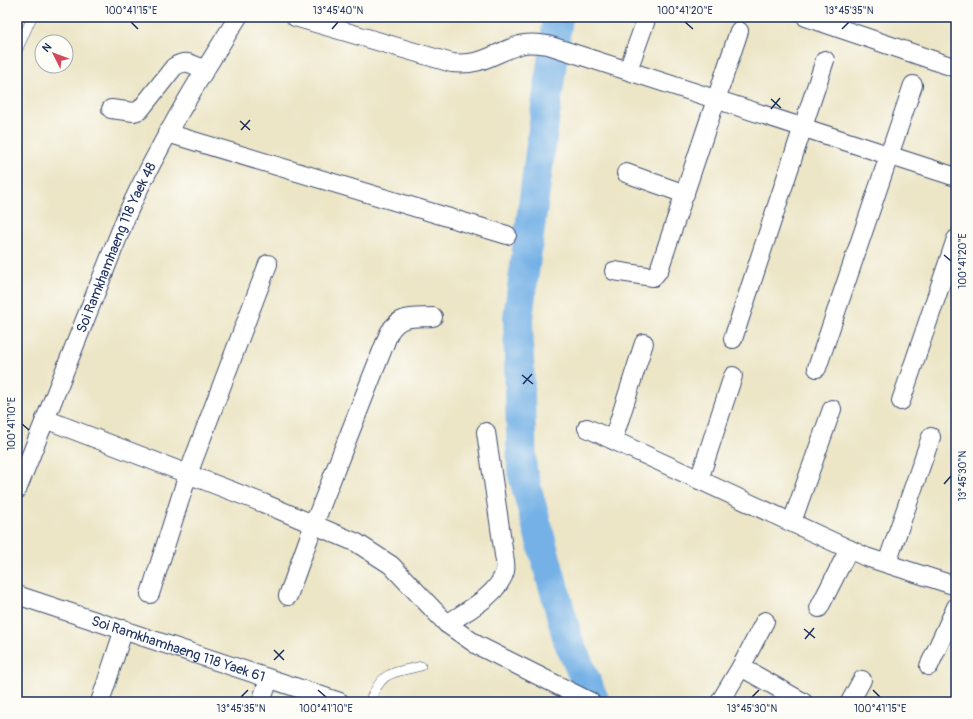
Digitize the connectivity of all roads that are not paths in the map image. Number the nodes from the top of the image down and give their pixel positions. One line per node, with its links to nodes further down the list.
1 (32, 17): 7 (lane)
2 (238, 17): 10 (street, Soi Ramkhamhaeng 118 Yaek 48)
3 (295, 17): 11 (street)
4 (646, 17): 11 (street)
5 (806, 17): 9 (street)
6 (739, 31): 13 (street)
7 (17, 51)
8 (825, 60): 15 (street)
9 (956, 68)
10 (204, 70): 14 (street); 16 (street, Soi Ramkhamhaeng 118 Yaek 48)
11 (628, 70): 13 (street)
12 (913, 85): 17 (street)
13 (715, 99): 15 (street); 20 (street)
14 (111, 109)
15 (802, 127): 17 (street); 26 (street)
16 (167, 133): 21 (street); 32 (street, Soi Ramkhamhaeng 118 Yaek 48)
17 (889, 156): 19 (street); 28 (street)
18 (626, 173): 20 (street)
19 (956, 177)
20 (685, 194): 24 (street)
21 (507, 235)
22 (956, 239): 30 (street)
23 (268, 264): 37 (street)
24 (614, 271)
25 (433, 317): 41 (street)
26 (733, 339)
27 (644, 343): 36 (street)
28 (817, 368)
29 (733, 376): 38 (street)
30 (901, 401)
31 (832, 408): 40 (street)
32 (45, 419): 37 (street); 39 (street, Soi Ramkhamhaeng 118 Yaek 48)
33 (587, 428): 36 (street)
34 (486, 432): 51 (street)
35 (931, 437): 43 (street)
36 (613, 440): 38 (street)
37 (188, 474): 41 (street); 45 (street)
38 (699, 480): 40 (street)
39 (17, 490)
40 (792, 522): 42 (street)
41 (314, 524): 47 (street); 51 (street)
42 (849, 549): 43 (street); 49 (street)
43 (887, 563): 44 (street)
44 (956, 586)
45 (150, 594)
46 (17, 595): 52 (street, Soi Ramkhamhaeng 118 Yaek 61)
47 (288, 596)
48 (956, 607): 54 (street)
49 (818, 608)
50 (765, 621): 55 (street)
51 (446, 624): 62 (street)
52 (124, 629): 56 (street, Soi Ramkhamhaeng 118 Yaek 61); 58 (street)
53 (421, 666): 61 (lane)
54 (929, 666)
55 (741, 667): 63 (street); 64 (street)
56 (268, 679): 59 (street); 60 (street, Soi Ramkhamhaeng 118 Yaek 61)
57 (862, 680): 65 (street)
58 (100, 702)
59 (261, 702)
60 (340, 702)
61 (369, 702)
62 (591, 702)
63 (720, 702)
64 (803, 702)
65 (850, 702)

